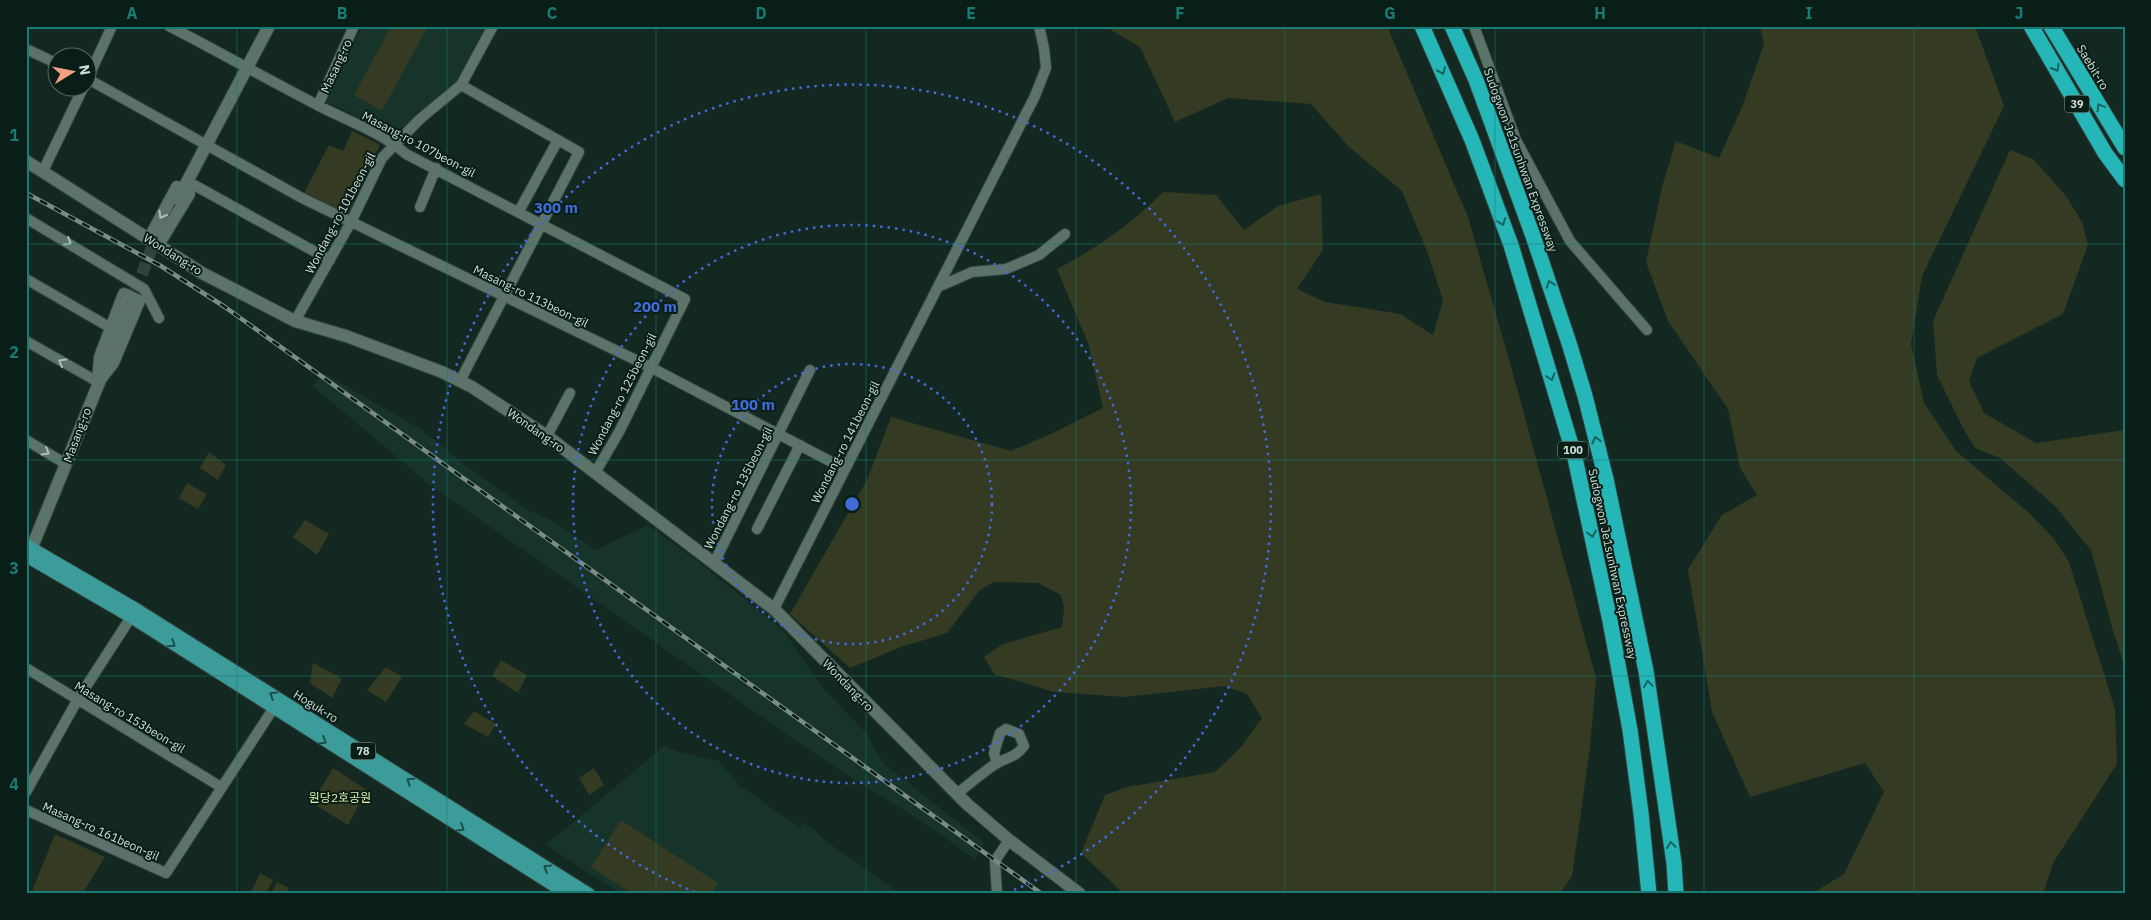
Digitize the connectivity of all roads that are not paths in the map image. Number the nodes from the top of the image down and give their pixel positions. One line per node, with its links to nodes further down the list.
1 (112, 26): 13 (street)
2 (169, 26): 15 (street, Masang-ro 107beon-gil)
3 (269, 26): 15 (main road)
4 (354, 26): 19 (street, Masang-ro)
5 (493, 26): 17 (street, Wondang-ro 101beon-gil)
6 (1422, 26): 79 (highway, Sudogwon Je1sunhwan Expressway / 100, one-way to 79)
7 (1452, 26): 80 (highway, Sudogwon Je1sunhwan Expressway / 100, one-way to 7)
8 (1474, 26): 47 (street)
9 (2031, 26): 27 (highway, 39, one-way to 27)
10 (2051, 26): 23 (highway, Saebit-ro / 39, one-way to 10)
11 (1038, 27): 40 (street, Wondang-ro 141beon-gil)
12 (26, 49): 14 (street)
13 (98, 57)
14 (48, 59)
15 (247, 67): 19 (street, Masang-ro 107beon-gil); 22 (main road)
16 (98, 85): 22 (street, Masang-ro 113beon-gil)
17 (461, 85): 20 (street); 21 (street, Wondang-ro 101beon-gil)
18 (78, 98): 26 (street)
19 (318, 105): 21 (street, Masang-ro 107beon-gil)
20 (558, 140): 31 (street); 34 (street)
21 (395, 144): 25 (street, Masang-ro 107beon-gil); 33 (street, Wondang-ro 101beon-gil)
22 (207, 145): 28 (main road); 29 (main road); 33 (street, Masang-ro 113beon-gil); 36 (main road, one-way to 36)
23 (2125, 148)
24 (26, 160): 26 (main road, Wondang-ro)
25 (436, 168): 30 (street); 31 (street, Masang-ro 107beon-gil)
26 (43, 171): 36 (main road, Wondang-ro)
27 (2125, 180)
28 (194, 185): 36 (main road); 37 (street)
29 (178, 199)
30 (420, 207)
31 (520, 211): 34 (street, Masang-ro 107beon-gil)
32 (27, 220): 38 (street, one-way to 38)
33 (351, 222): 37 (street, Wondang-ro 101beon-gil); 42 (street, Masang-ro 113beon-gil)
34 (542, 223): 42 (street); 43 (street, Masang-ro 107beon-gil)
35 (1065, 234): 40 (street)
36 (154, 242): 45 (main road, Wondang-ro)
37 (330, 260): 45 (street, Wondang-ro 101beon-gil)
38 (128, 278): 41 (street); 44 (street)
39 (26, 279): 46 (street)
40 (938, 287): 59 (street, Wondang-ro 141beon-gil)
41 (124, 294): 44 (main road); 46 (main road)
42 (503, 297): 49 (street, Masang-ro 113beon-gil); 51 (street)
43 (685, 299): 49 (street, Wondang-ro 125beon-gil)
44 (134, 305): 52 (main road, Masang-ro)
45 (295, 321): 51 (main road, Wondang-ro)
46 (111, 328): 52 (main road)
47 (1647, 330)
48 (26, 341): 52 (street, one-way to 48)
49 (650, 367): 54 (street, Masang-ro 113beon-gil); 60 (street, Wondang-ro 125beon-gil)
50 (810, 370): 54 (street, Wondang-ro 135beon-gil)
51 (460, 381): 55 (main road, Wondang-ro)
52 (98, 382): 58 (main road, Masang-ro)
53 (570, 393): 55 (street)
54 (780, 434): 57 (street, Masang-ro 113beon-gil); 63 (street, Wondang-ro 135beon-gil)
55 (547, 436): 60 (main road, Wondang-ro)
56 (26, 440): 58 (street, one-way to 58)
57 (800, 445): 59 (street, Masang-ro 113beon-gil); 61 (street)
58 (66, 464): 62 (main road, Masang-ro)
59 (846, 469): 64 (street, Wondang-ro 141beon-gil)
60 (595, 473): 63 (main road, Wondang-ro)
61 (757, 529)
62 (28, 553): 65 (main road, Hoguk-ro / 78)
63 (714, 563): 64 (main road, Wondang-ro)
64 (774, 609): 72 (main road, Wondang-ro)
65 (133, 613): 67 (street); 68 (main road, Hoguk-ro / 78, one-way to 68); 76 (main road, Hoguk-ro / 78, one-way to 65)
66 (26, 668): 67 (street, Masang-ro 153beon-gil)
67 (78, 699): 70 (street, Masang-ro 153beon-gil); 71 (street)
68 (273, 709): 70 (street); 75 (main road, Hoguk-ro / 78, one-way to 75)
69 (997, 763): 72 (street)
70 (221, 787): 73 (street, Masang-ro 161beon-gil)
71 (26, 792)
72 (957, 794): 74 (main road, Wondang-ro)
73 (26, 810)
74 (1009, 840): 77 (street); 78 (main road, Wondang-ro)
75 (567, 894)
76 (589, 894)
77 (997, 894)
78 (1080, 894)
79 (1649, 894)
80 (1676, 894)

